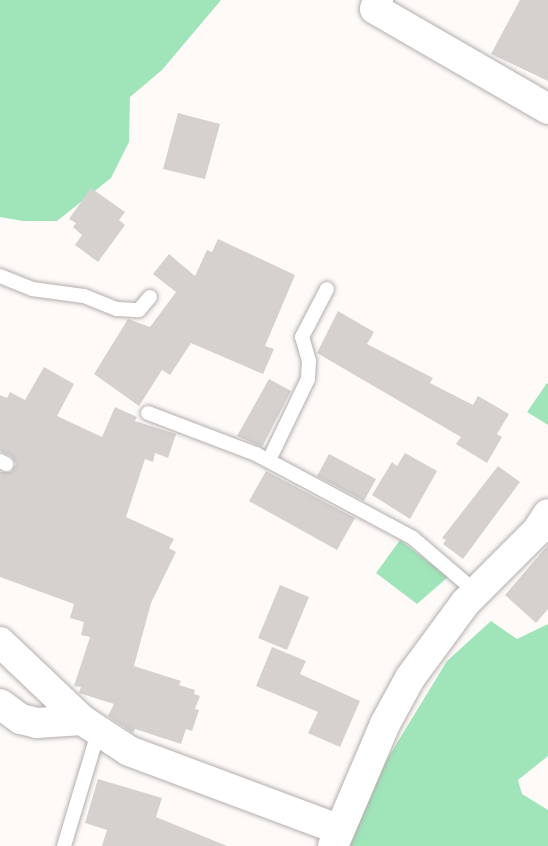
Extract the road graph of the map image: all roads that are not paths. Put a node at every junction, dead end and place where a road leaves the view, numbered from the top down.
1 (378, 0) edge
2 (548, 109) edge
3 (0, 276) edge
4 (327, 289) dead end
5 (150, 297) dead end
6 (148, 413) dead end
7 (269, 460) junction
8 (545, 524) edge
9 (476, 593) junction
10 (0, 642) edge
11 (2, 709) edge
12 (90, 726) junction
13 (336, 838) edge
14 (64, 846) edge

1 - 2 street
3 - 5 lane
4 - 7 lane
6 - 7 lane
7 - 9 lane
8 - 9 street
9 - 13 street
10 - 12 street
11 - 12 street
12 - 13 street
12 - 14 lane

